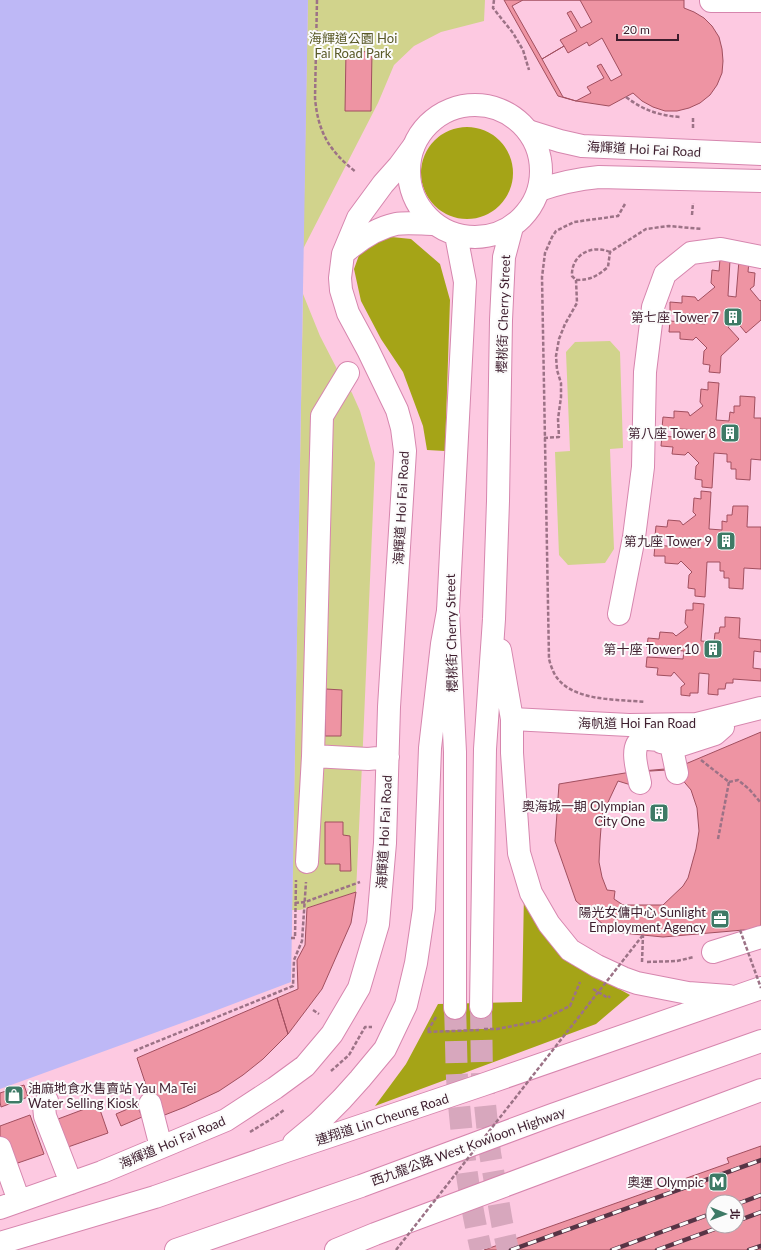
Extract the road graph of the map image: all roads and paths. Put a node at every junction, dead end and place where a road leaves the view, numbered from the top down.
1 (317, 0) edge
2 (494, 0) edge
3 (711, 1) edge
4 (761, 1) edge
5 (529, 70) dead end
6 (626, 97) dead end
7 (681, 117) dead end
8 (693, 117) dead end
9 (693, 128) dead end
10 (528, 131) junction
11 (413, 147) junction
12 (761, 154) edge
13 (356, 172) dead end
14 (761, 181) edge
15 (539, 190) junction
16 (693, 203) dead end
17 (625, 204) dead end
18 (692, 215) dead end
19 (434, 224) junction
20 (512, 227) junction
21 (456, 235) junction
22 (343, 254) junction
23 (761, 257) edge
24 (576, 280) junction
25 (348, 373) dead end
26 (544, 438) junction
27 (448, 612) junction
28 (619, 614) dead end
29 (494, 619) junction
30 (648, 702) dead end
31 (761, 708) edge
32 (738, 714) junction
33 (512, 719) junction
34 (660, 736) junction
35 (313, 756) junction
36 (388, 757) junction
37 (699, 759) dead end
38 (677, 773) dead end
39 (729, 782) junction
40 (640, 783) dead end
41 (761, 803) edge
42 (718, 839) dead end
43 (307, 862) dead end
44 (361, 882) dead end
45 (296, 896) dead end
46 (304, 902) junction
47 (295, 903) junction
48 (740, 930) dead end
49 (291, 938) dead end
50 (761, 938) edge
51 (713, 952) joint
52 (642, 962) junction
53 (623, 978) junction
54 (585, 985) dead end
55 (591, 988) dead end
56 (761, 988) edge
57 (734, 997) junction
58 (481, 1007) tunnel mouth
59 (455, 1008) tunnel mouth
60 (497, 1029) dead end
61 (761, 1042) edge
62 (134, 1051) dead end
63 (761, 1090) edge
64 (47, 1101) dead end
65 (150, 1104) dead end
66 (161, 1147) junction
67 (0, 1148) edge
68 (286, 1151) junction
69 (70, 1183) junction
70 (10, 1205) edge
71 (0, 1243) edge
72 (176, 1250) edge
73 (336, 1250) edge
74 (396, 1250) edge

1 - 13 path
2 - 5 path
3 - 4 main road
6 - 7 path
8 - 9 path
10 - 11 main road
10 - 12 main road, 海輝道 Hoi Fai Road
10 - 15 main road
11 - 19 main road
11 - 22 main road, 海輝道 Hoi Fai Road
14 - 15 main road, 海輝道 Hoi Fai Road
15 - 20 main road
16 - 18 path
17 - 26 path
19 - 21 main road
19 - 22 main road
20 - 21 main road
20 - 29 main road, 櫻桃街 Cherry Street
21 - 27 main road, 櫻桃街 Cherry Street
22 - 36 main road, 海輝道 Hoi Fai Road
23 - 28 main road
24 - 24 path
24 - 26 path
25 - 35 main road
26 - 30 path, 海帆道 Hoi Fan Road
27 - 59 main road, 櫻桃街 Cherry Street
27 - 68 main road
29 - 33 main road, 櫻桃街 Cherry Street
29 - 58 main road, 櫻桃街 Cherry Street
31 - 32 main road, 海帆道 Hoi Fan Road
32 - 34 main road, 海帆道 Hoi Fan Road
32 - 34 main road
33 - 34 main road, 海帆道 Hoi Fan Road
33 - 53 main road, 櫻桃街 Cherry Street
34 - 38 main road
34 - 40 main road
35 - 36 main road
35 - 43 main road
36 - 66 main road, 海輝道 Hoi Fai Road
37 - 39 path
39 - 41 path
39 - 42 path
44 - 46 path
45 - 47 path
46 - 47 path
46 - 62 path
47 - 49 path
48 - 56 path, bridge
50 - 51 main road
51 - 52 path
52 - 53 path
52 - 74 path, bridge
53 - 55 path
53 - 57 main road, 櫻桃街 Cherry Street
54 - 60 path
56 - 57 main road, 連翔道 Lin Cheung Road
57 - 68 main road, 連翔道 Lin Cheung Road
61 - 72 main road, 西九龍公路 West Kowloon Highway
63 - 73 main road
64 - 69 main road
65 - 66 main road
66 - 69 main road, 海輝道 Hoi Fai Road
67 - 70 main road
68 - 71 main road, 連翔道 Lin Cheung Road
69 - 70 main road, 海輝道 Hoi Fai Road

